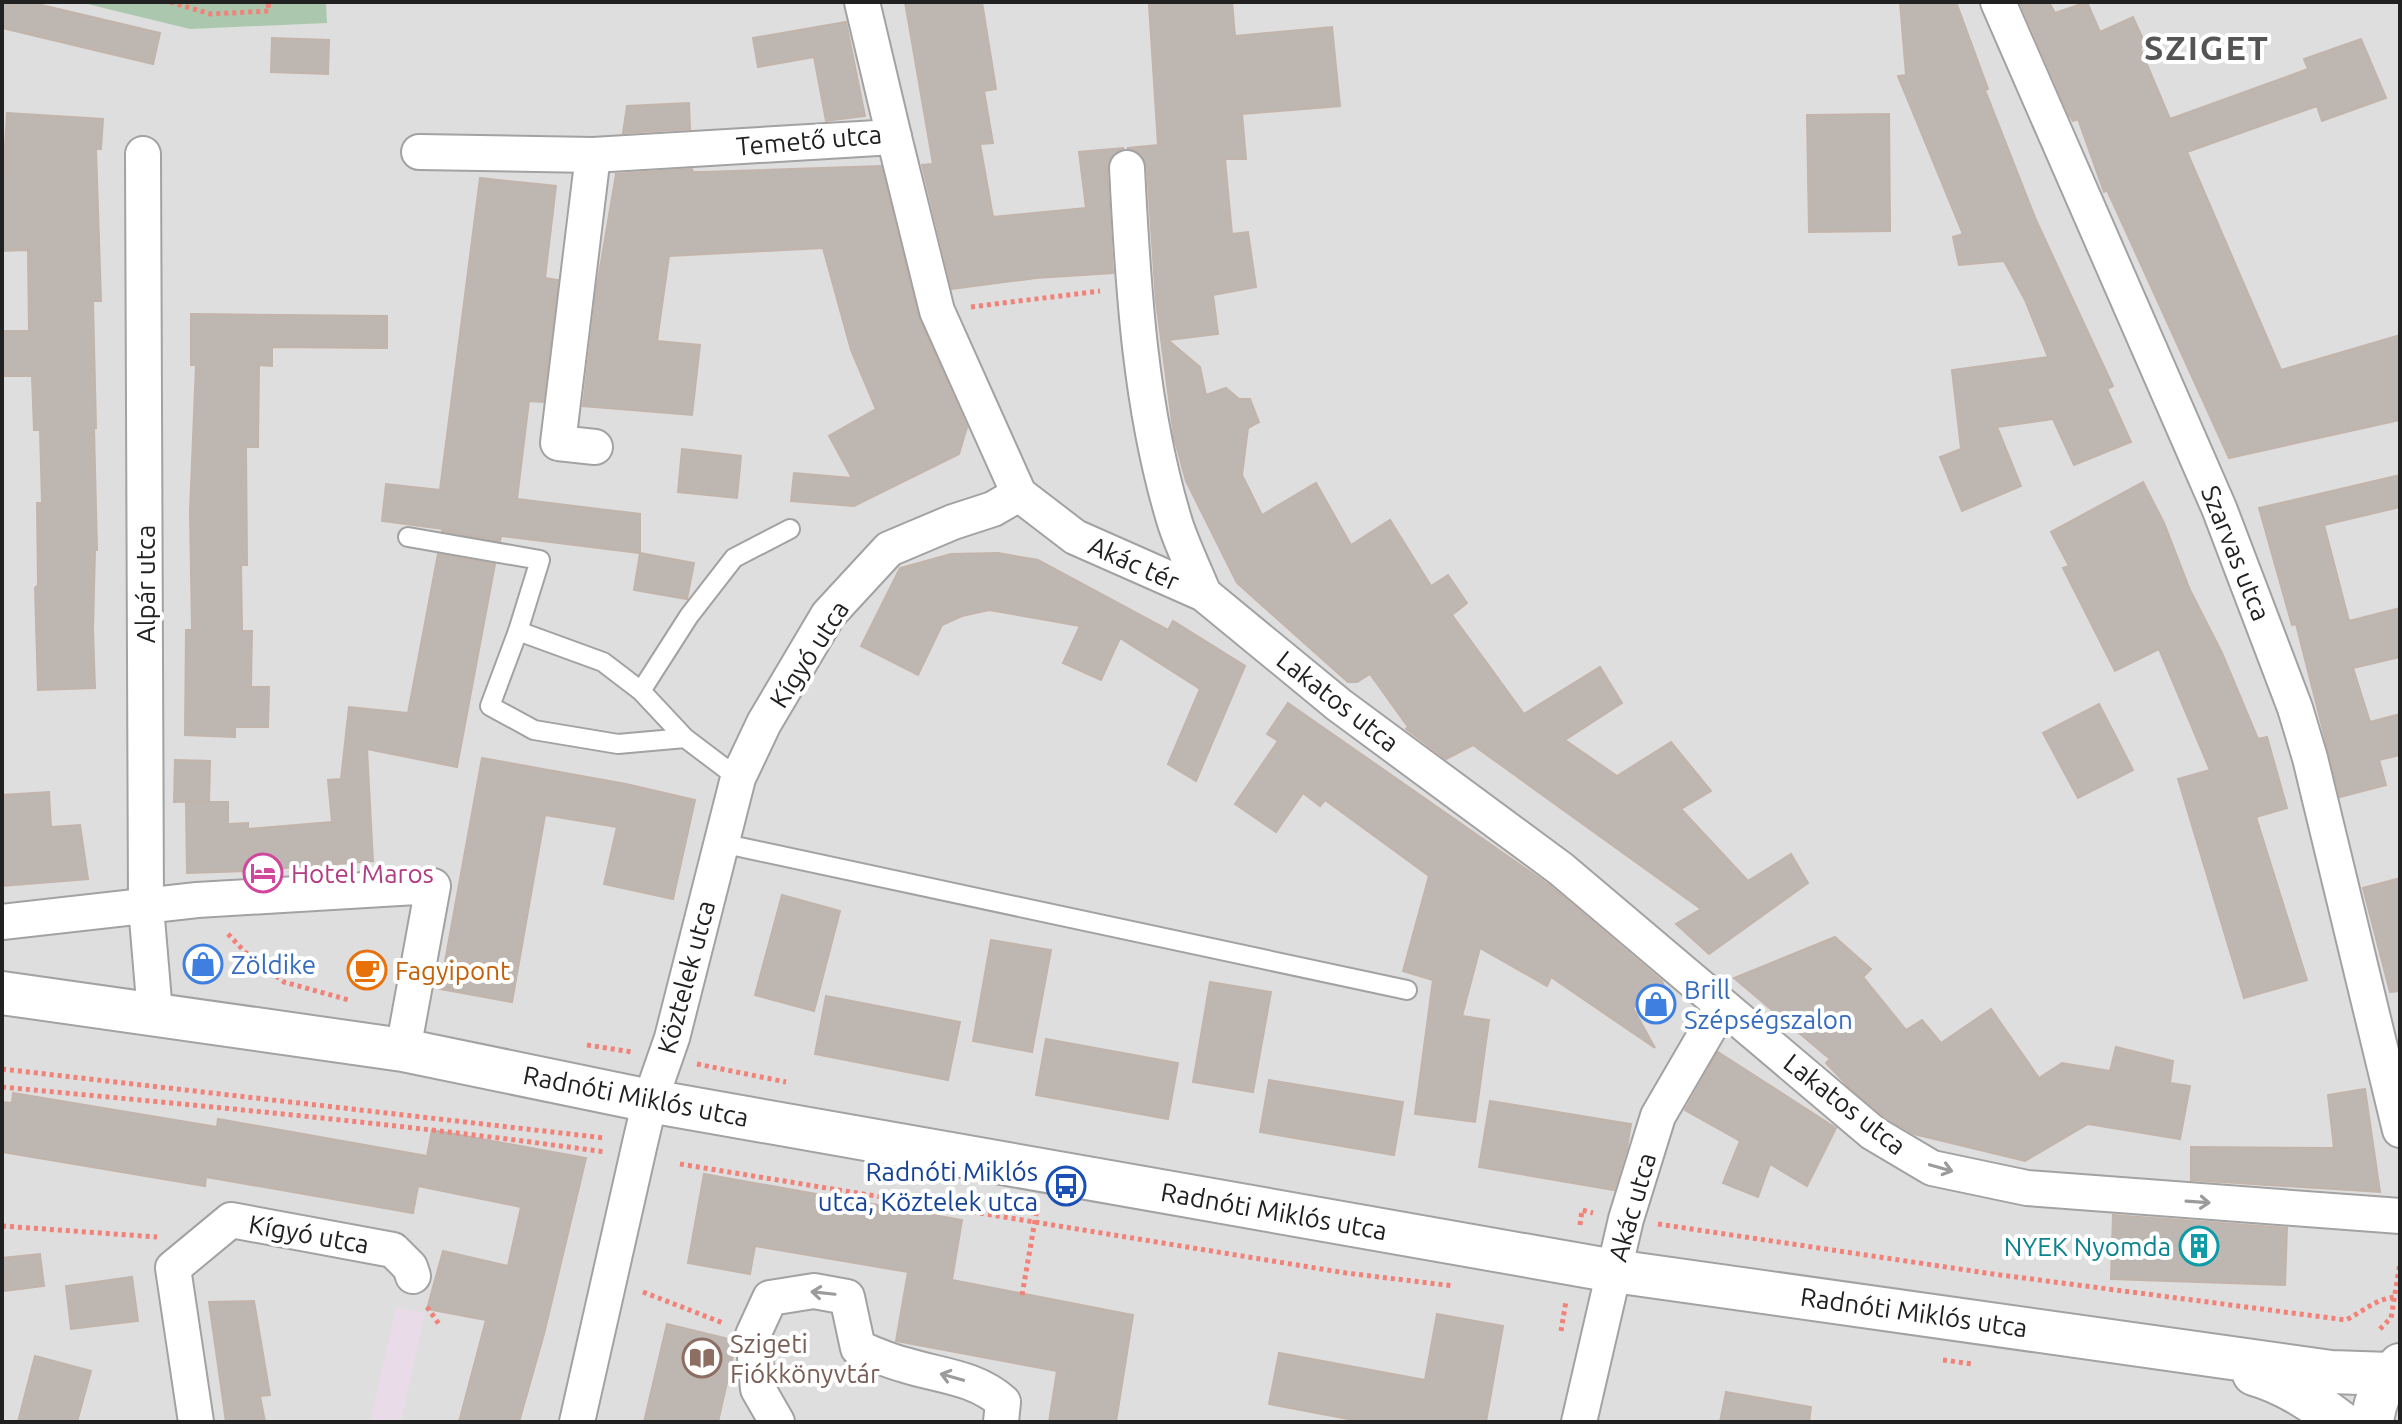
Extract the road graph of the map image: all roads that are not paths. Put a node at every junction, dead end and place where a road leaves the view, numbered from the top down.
1 (862, 2) edge
2 (1998, 2) edge
3 (894, 137) junction
4 (419, 152) dead end
5 (143, 154) dead end
6 (593, 155) junction
7 (1127, 168) dead end
8 (595, 447) dead end
9 (1019, 494) junction
10 (790, 529) dead end
11 (408, 537) dead end
12 (1204, 594) junction
13 (518, 631) junction
14 (641, 691) junction
15 (764, 723) joint
16 (685, 738) junction
17 (738, 778) junction
18 (721, 843) junction
19 (146, 907) junction
20 (2, 922) edge
21 (1407, 990) dead end
22 (2, 993) edge
23 (1722, 1006) junction
24 (155, 1013) junction
25 (403, 1050) junction
26 (650, 1101) junction
27 (2400, 1130) edge
28 (2400, 1216) edge
29 (413, 1276) dead end
30 (1610, 1288) junction
31 (2149, 1345) junction
32 (2397, 1366) edge
33 (196, 1422) edge
34 (577, 1422) edge
35 (777, 1422) edge
36 (1001, 1422) edge
37 (1579, 1422) edge
38 (2340, 1422) edge
39 (2372, 1422) edge

1 - 3 street, Temető utca
2 - 27 street, Szarvas utca
3 - 6 street, Temető utca
3 - 9 street, Akác tér
4 - 6 street, Temető utca
5 - 19 street, Alpár utca
6 - 8 street
7 - 12 street, Akác tér
9 - 12 street, Akác tér
9 - 15 street, Kígyó utca
10 - 14 lane
11 - 13 lane
12 - 23 street, Lakatos utca
13 - 14 lane
13 - 16 lane
14 - 16 lane
15 - 17 street, Köztelek utca
16 - 17 lane
17 - 18 street, Köztelek utca
18 - 21 lane
18 - 26 street, Köztelek utca
19 - 20 street
19 - 24 street, Alpár utca
19 - 25 street
22 - 24 street, Radnóti Miklós utca
23 -> 28 street, Lakatos utca
23 - 30 street, Akác utca
24 - 25 street, Radnóti Miklós utca
25 - 26 street, Radnóti Miklós utca
26 - 30 street, Radnóti Miklós utca
26 - 34 street, Köztelek utca
29 - 33 street, Kígyó utca
30 - 31 street, Radnóti Miklós utca
30 - 37 street, Akác utca
31 - 32 street, Radnóti Miklós utca
31 - 38 street, Radnóti Miklós utca
32 - 39 street
36 -> 35 street

